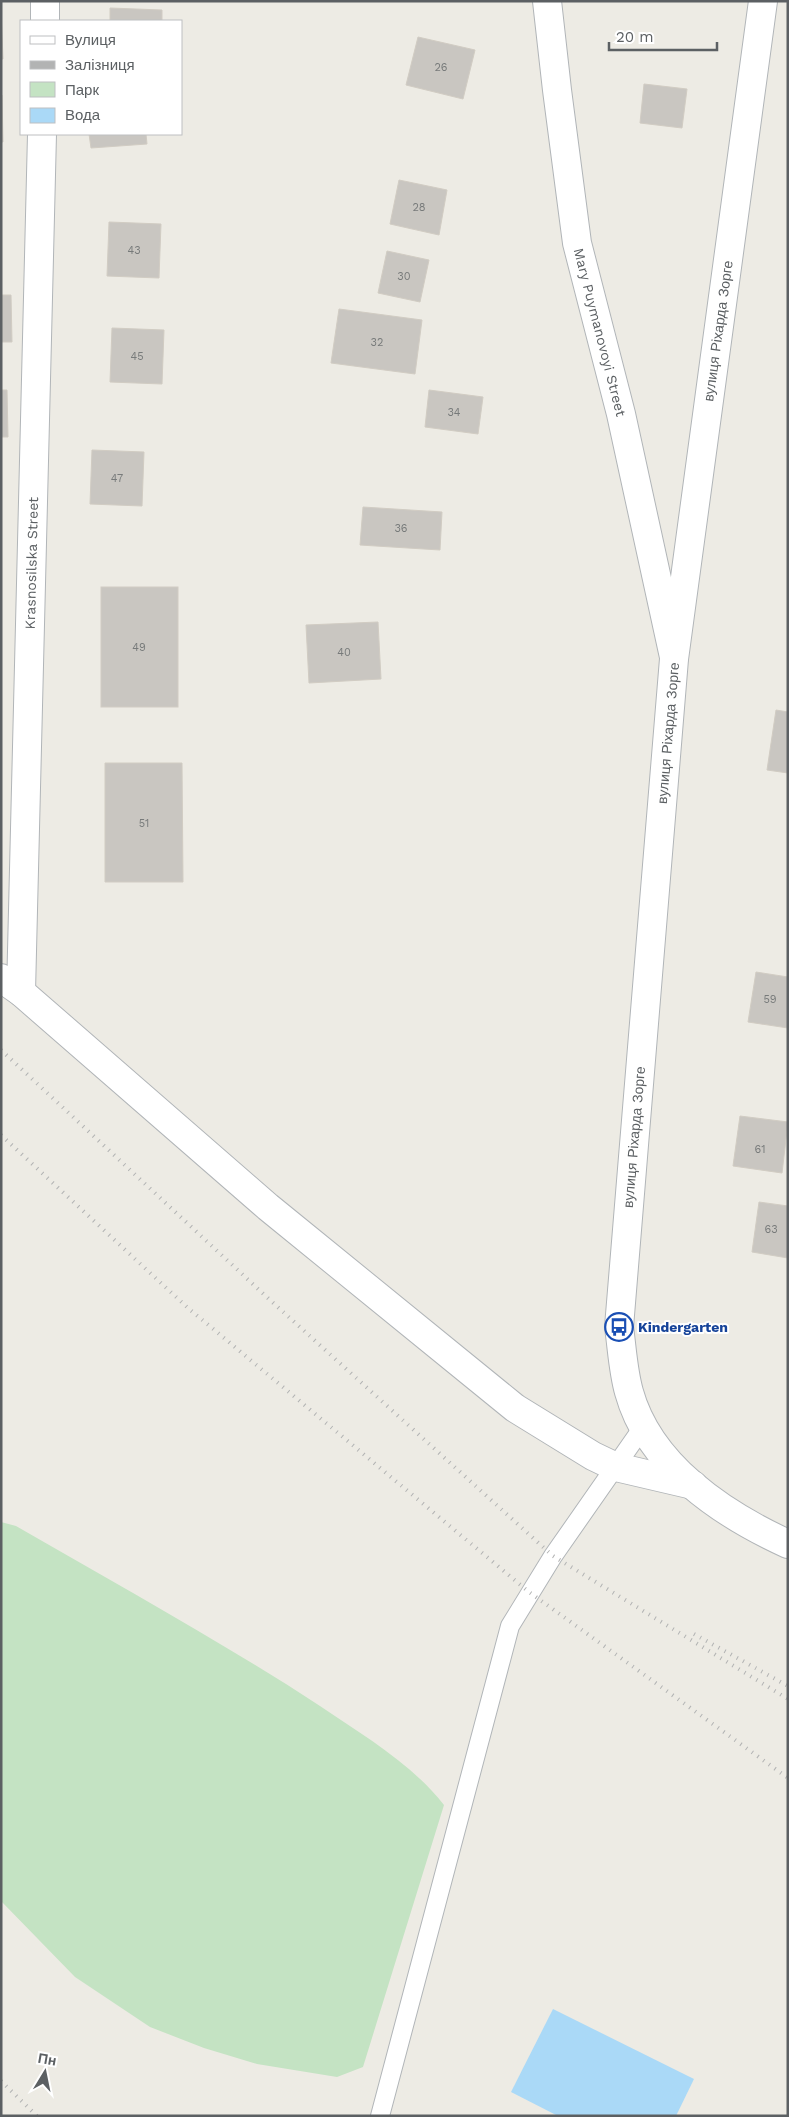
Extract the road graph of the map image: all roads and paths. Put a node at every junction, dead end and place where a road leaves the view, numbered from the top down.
1 (46, 1) edge
2 (547, 1) edge
3 (763, 1) edge
4 (45, 20) edge
5 (42, 135) edge
6 (674, 659) junction
7 (11, 985) edge
8 (643, 1427) junction
9 (616, 1467) junction
10 (693, 1485) junction
11 (788, 1544) edge
12 (380, 2116) edge

1 - 4 street
2 - 6 street, Mary Puymanovoyi Street
3 - 6 street, вулиця Ріхарда Зорге
5 - 7 street, Krasnosilska Street
6 - 8 street, вулиця Ріхарда Зорге
7 - 9 street
8 - 9 lane
8 - 10 street, вулиця Ріхарда Зорге
9 - 10 street
9 - 12 lane
10 - 11 street, вулиця Ріхарда Зорге

